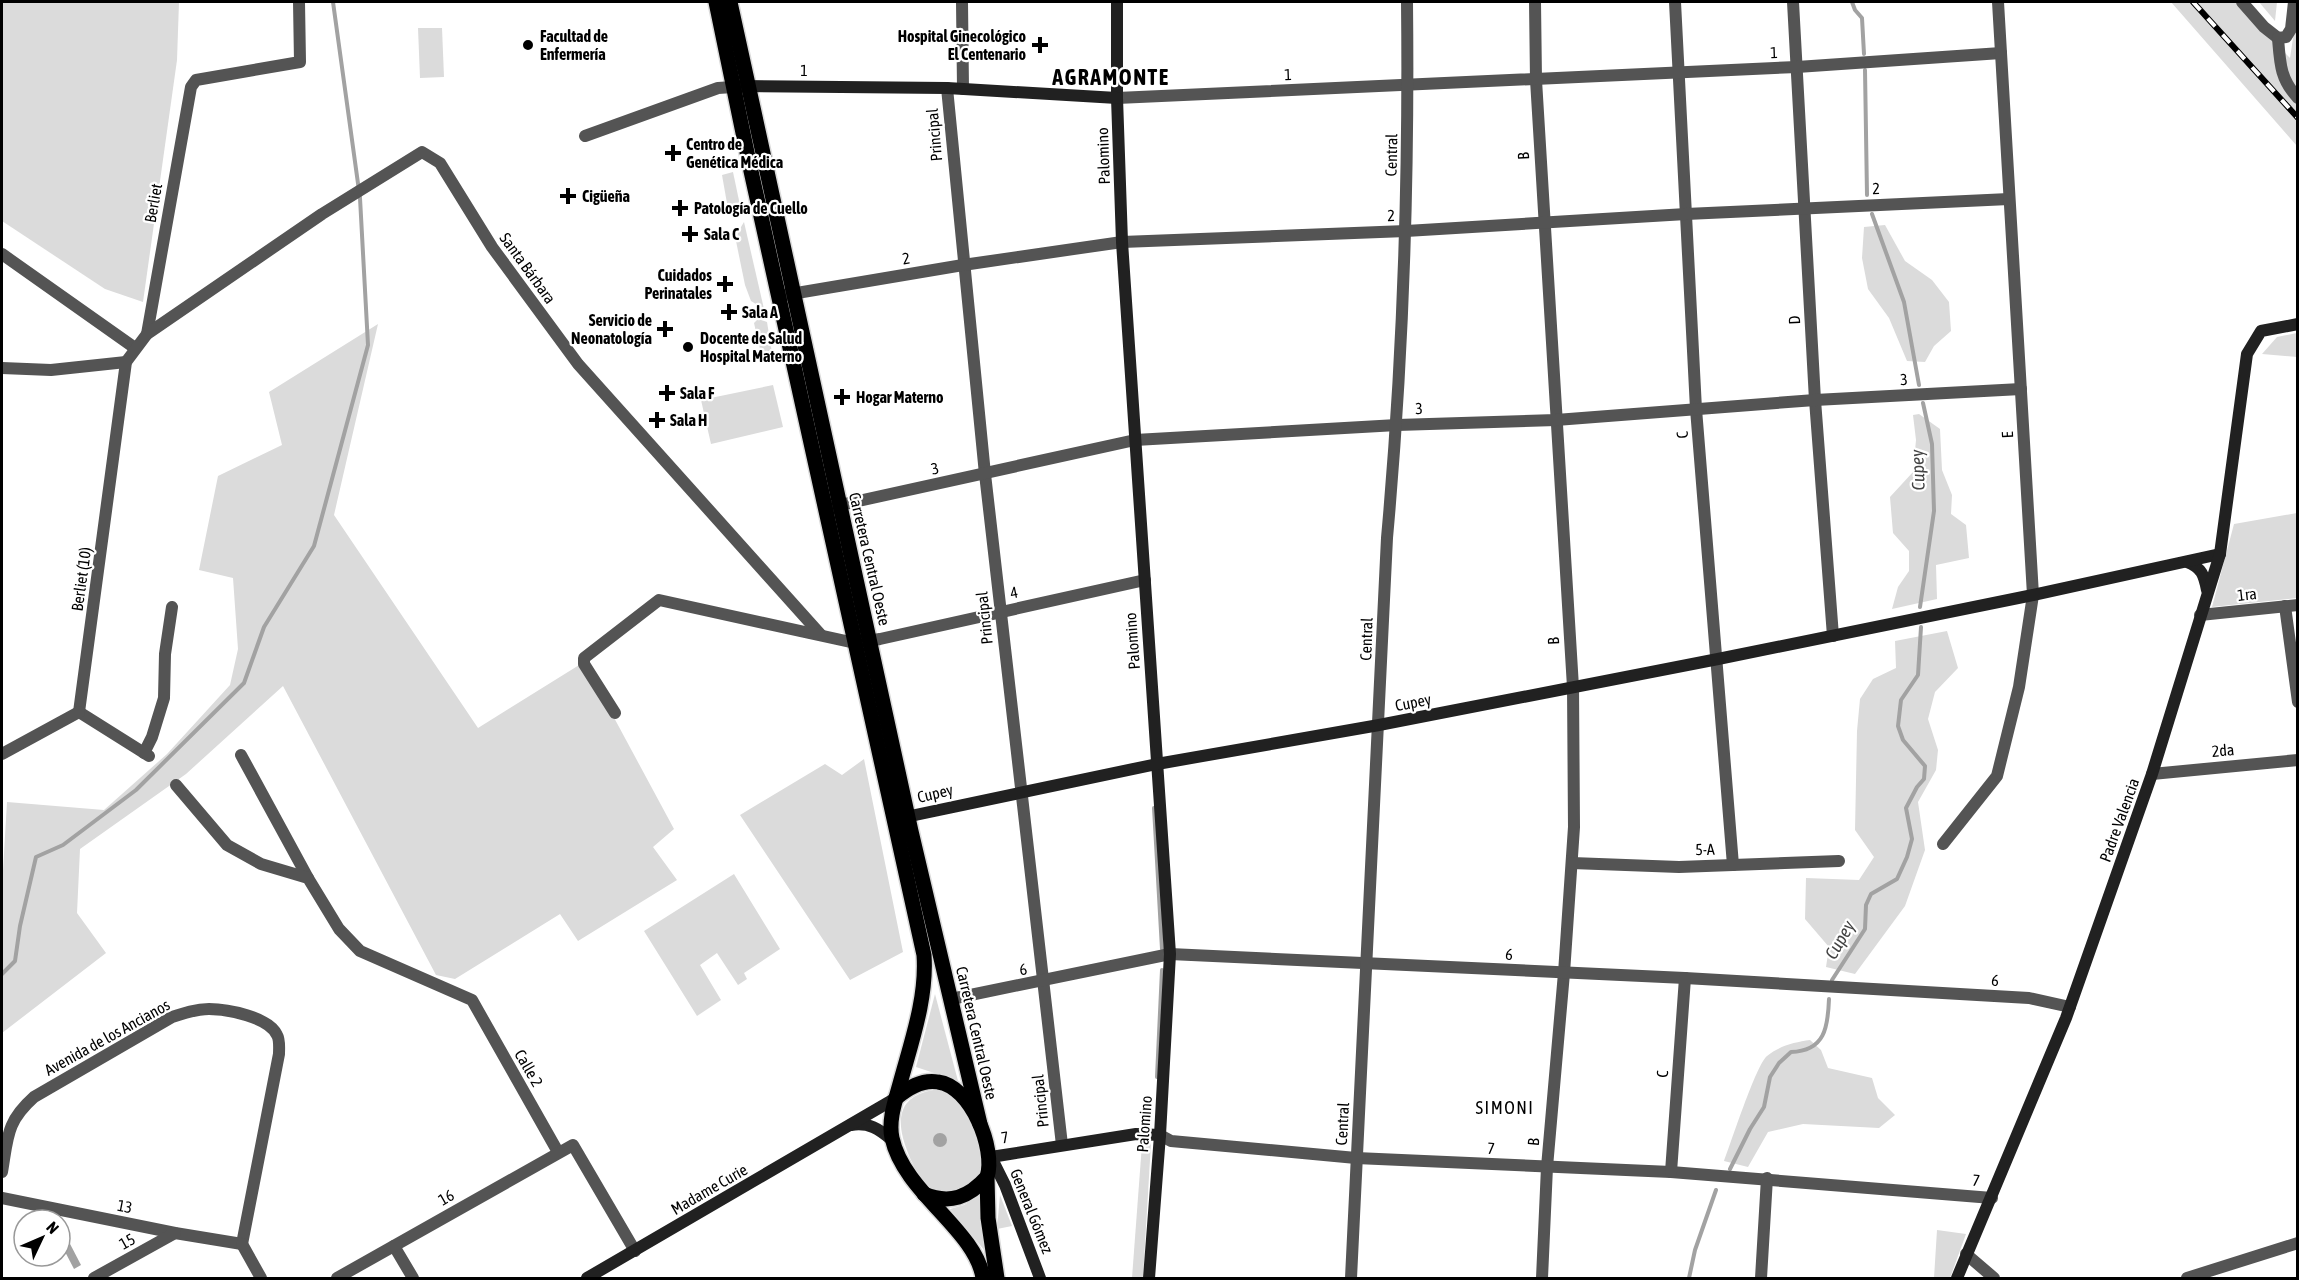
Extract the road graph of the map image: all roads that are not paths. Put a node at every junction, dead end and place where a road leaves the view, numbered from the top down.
1 (298, 2) edge
2 (716, 2) edge
3 (729, 2) edge
4 (962, 2) edge
5 (1117, 2) edge
6 (1407, 2) edge
7 (1535, 2) edge
8 (1675, 2) edge
9 (1793, 2) edge
10 (1998, 2) edge
11 (2242, 2) edge
12 (2294, 2) edge
13 (2278, 38) junction
14 (2001, 53) junction
15 (1797, 67) junction
16 (1679, 72) junction
17 (1536, 80) junction
18 (740, 86) junction
19 (1408, 86) junction
20 (946, 88) junction
21 (963, 89) junction
22 (1117, 98) junction
23 (2298, 98) edge
24 (585, 136) dead end
25 (2009, 199) junction
26 (1805, 208) junction
27 (1686, 214) junction
28 (1544, 223) junction
29 (1406, 231) junction
30 (1122, 242) junction
31 (2, 254) edge
32 (963, 265) junction
33 (786, 295) junction
34 (2298, 324) edge
35 (147, 334) junction
36 (135, 348) junction
37 (126, 362) junction
38 (2, 368) edge
39 (2021, 389) junction
40 (1815, 400) junction
41 (1696, 409) junction
42 (1556, 420) junction
43 (1397, 425) junction
44 (1135, 440) junction
45 (985, 474) junction
46 (832, 507) junction
47 (2220, 554) junction
48 (2187, 562) junction
49 (1145, 580) junction
50 (2208, 592) junction
51 (2033, 596) junction
52 (2291, 606) edge
53 (172, 607) dead end
54 (1000, 612) junction
55 (2200, 615) junction
56 (821, 635) junction
57 (1833, 636) junction
58 (862, 642) junction
59 (1718, 659) junction
60 (1573, 687) junction
61 (2298, 702) edge
62 (79, 712) junction
63 (615, 713) dead end
64 (1379, 725) junction
65 (2, 754) edge
66 (241, 756) dead end
67 (2298, 760) edge
68 (1157, 764) junction
69 (2152, 774) junction
70 (176, 785) dead end
71 (1020, 792) junction
72 (901, 818) junction
73 (1944, 844) dead end
74 (1839, 861) dead end
75 (1572, 863) junction
76 (1733, 865) junction
77 (308, 879) junction
78 (1170, 954) junction
79 (1367, 964) junction
80 (1564, 973) junction
81 (1686, 978) junction
82 (1044, 981) junction
83 (951, 999) junction
84 (2070, 1007) junction
85 (904, 1069) junction
86 (936, 1081) junction
87 (896, 1098) junction
88 (980, 1124) junction
89 (847, 1126) junction
90 (1160, 1135) junction
91 (892, 1140) junction
92 (1062, 1144) junction
93 (558, 1152) junction
94 (991, 1157) junction
95 (1356, 1158) junction
96 (1547, 1167) junction
97 (2, 1172) edge
98 (1671, 1172) junction
99 (987, 1178) junction
100 (1767, 1178) junction
101 (924, 1194) junction
102 (2, 1198) edge
103 (1992, 1198) junction
104 (176, 1233) junction
105 (2298, 1243) edge
106 (242, 1244) junction
107 (394, 1246) junction
108 (635, 1251) junction
109 (1966, 1254) junction
110 (94, 1278) edge
111 (261, 1278) edge
112 (337, 1278) edge
113 (413, 1278) edge
114 (587, 1278) edge
115 (983, 1278) edge
116 (997, 1278) edge
117 (1040, 1278) edge
118 (1149, 1278) edge
119 (1351, 1278) edge
120 (1542, 1278) edge
121 (1761, 1278) edge
122 (1957, 1278) edge
123 (1994, 1278) edge
124 (2187, 1278) edge

1 - 35 street, Berliet
2 - 18 main road, Carretera Central Oeste
3 - 18 main road, Carretera Central Oeste
4 - 21 street
5 - 22 street, Palomino
6 - 19 street, Central
7 - 17 street, B
8 - 16 street, C
9 - 15 street, D
10 - 14 street, E
11 - 13 street
12 - 13 street
13 - 23 street
14 - 15 street, 1
14 - 25 street, E
15 - 16 street, 1
15 - 26 street, D
16 - 17 street, 1
16 - 27 street, C
17 - 19 street, 1
17 - 28 street, B
18 - 20 street, 1
18 - 24 street, 1
18 - 33 main road, Carretera Central Oeste
19 - 22 street, 1
19 - 29 street, Central
20 - 21 street, 1
20 - 32 street, Principal
21 - 22 street, 1
22 - 30 street, Palomino
25 - 26 street, 2
25 - 39 street, E
26 - 27 street, 2
26 - 40 street, D
27 - 28 street, 2
27 - 41 street, C
28 - 29 street, 2
28 - 42 street, B
29 - 30 street, 2
29 - 43 street, Central
30 - 32 street, 2
30 - 44 street, Palomino
31 - 36 street
32 - 33 street, 2
32 - 45 street, Principal
33 - 46 main road, Carretera Central Oeste
34 - 47 street, Padre Valencia
35 - 36 street, Santa Bárbara
35 - 56 street, Santa Bárbara
36 - 37 street, Santa Bárbara
37 - 38 street
37 - 62 street, Berliet (10)
39 - 40 street, 3
39 - 51 street, E
40 - 41 street, 3
40 - 57 street, D
41 - 42 street, 3
41 - 59 street, C
42 - 43 street, 3
42 - 60 street, B
43 - 44 street, 3
43 - 64 street, Central
44 - 45 street, 3
44 - 49 street, Palomino
45 - 46 street, 3
45 - 54 street, Principal
46 - 58 main road, Carretera Central Oeste
47 - 48 street, Cupey
47 - 50 street, Padre Valencia
48 - 50 street
48 - 51 street, Cupey
49 - 54 street, 4
49 - 68 street, Palomino
50 - 55 street, Padre Valencia
51 - 57 street, Cupey
51 - 73 street, E
52 - 55 street, 1ra
52 - 61 street
53 - 62 street
54 - 58 street, 4
54 - 71 street, Principal
55 - 69 street, Padre Valencia
56 - 58 street
56 - 63 street
57 - 59 street, Cupey
58 - 72 main road, Carretera Central Oeste
59 - 60 street, Cupey
59 - 76 street, C
60 - 64 street, Cupey
60 - 75 street, B
62 - 65 street
64 - 68 street, Cupey
64 - 79 street, Central
66 - 77 street
67 - 69 street, 2da
68 - 71 street, Cupey
68 - 78 street, Palomino
69 - 84 street, Padre Valencia
70 - 77 street
71 - 72 street, Cupey
71 - 82 street, Principal
72 - 83 main road, Carretera Central Oeste
72 - 85 main road, Carretera Central Oeste
74 - 76 street, 5-A
75 - 76 street, 5-A
75 - 80 street, B
77 - 93 street, Calle 2
78 - 79 street, 6
78 - 82 street, 6
78 - 90 street, Palomino
79 - 80 street, 6
79 - 95 street, Central
80 - 81 street, 6
80 - 96 street, B
81 - 84 street, 6
81 - 98 street, C
82 - 83 street, 6
82 - 92 street, Principal
83 - 88 main road, Carretera Central Oeste
84 - 103 street, Padre Valencia
85 - 86 main road
85 - 87 main road, Carretera Central Oeste
86 - 87 main road
86 - 88 main road
87 - 89 street, Madame Curie
87 - 91 main road
88 - 94 main road
89 - 91 street
89 - 108 street, Madame Curie
90 - 92 street, 7
90 - 95 street, 7
90 - 118 street, Palomino
91 - 101 main road
92 - 94 street, 7
93 - 107 street, 16
93 - 108 street, 16
94 - 99 main road
94 - 117 street, General Gómez
95 - 96 street, 7
95 - 119 street, Central
96 - 98 street, 7
96 - 120 street, B
97 - 106 street, Avenida de los Ancianos
98 - 100 street, 7
99 - 101 main road
99 - 116 main road
100 - 103 street, 7
100 - 121 street
101 - 115 main road
102 - 104 street, 13
103 - 109 street, Padre Valencia
104 - 106 street, 13
104 - 110 street, 15
105 - 124 street
106 - 111 street
107 - 112 street, 16
107 - 113 street
108 - 114 street, Madame Curie
109 - 122 street, Padre Valencia
109 - 123 street

